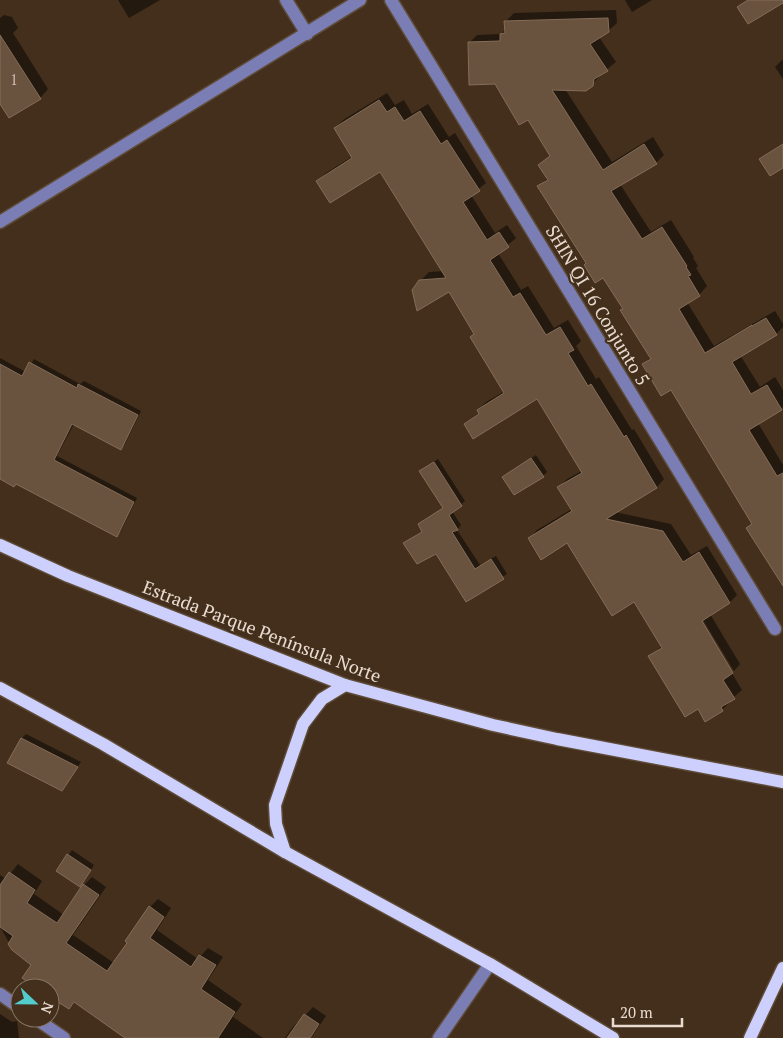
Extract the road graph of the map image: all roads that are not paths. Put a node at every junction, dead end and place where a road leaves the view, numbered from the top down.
1 (286, 0) edge
2 (360, 0) edge
3 (391, 0) edge
4 (307, 34) junction
5 (0, 222) edge
6 (0, 545) edge
7 (775, 629) dead end
8 (345, 684) junction
9 (0, 688) edge
10 (783, 782) edge
11 (286, 852) junction
12 (490, 964) junction
13 (783, 968) edge
14 (50, 1028) edge
15 (64, 1038) edge
16 (439, 1038) edge
17 (612, 1038) edge
18 (750, 1038) edge

1 - 4 street
2 - 4 street
3 - 7 street, SHIN QI 16 Conjunto 5
4 - 5 street
6 - 8 main road, Estrada Parque Península Norte
8 - 10 main road, Estrada Parque Península Norte
8 - 11 main road
9 - 11 main road
11 - 12 main road
12 - 16 street
12 - 17 main road
13 - 18 main road
14 - 15 street

